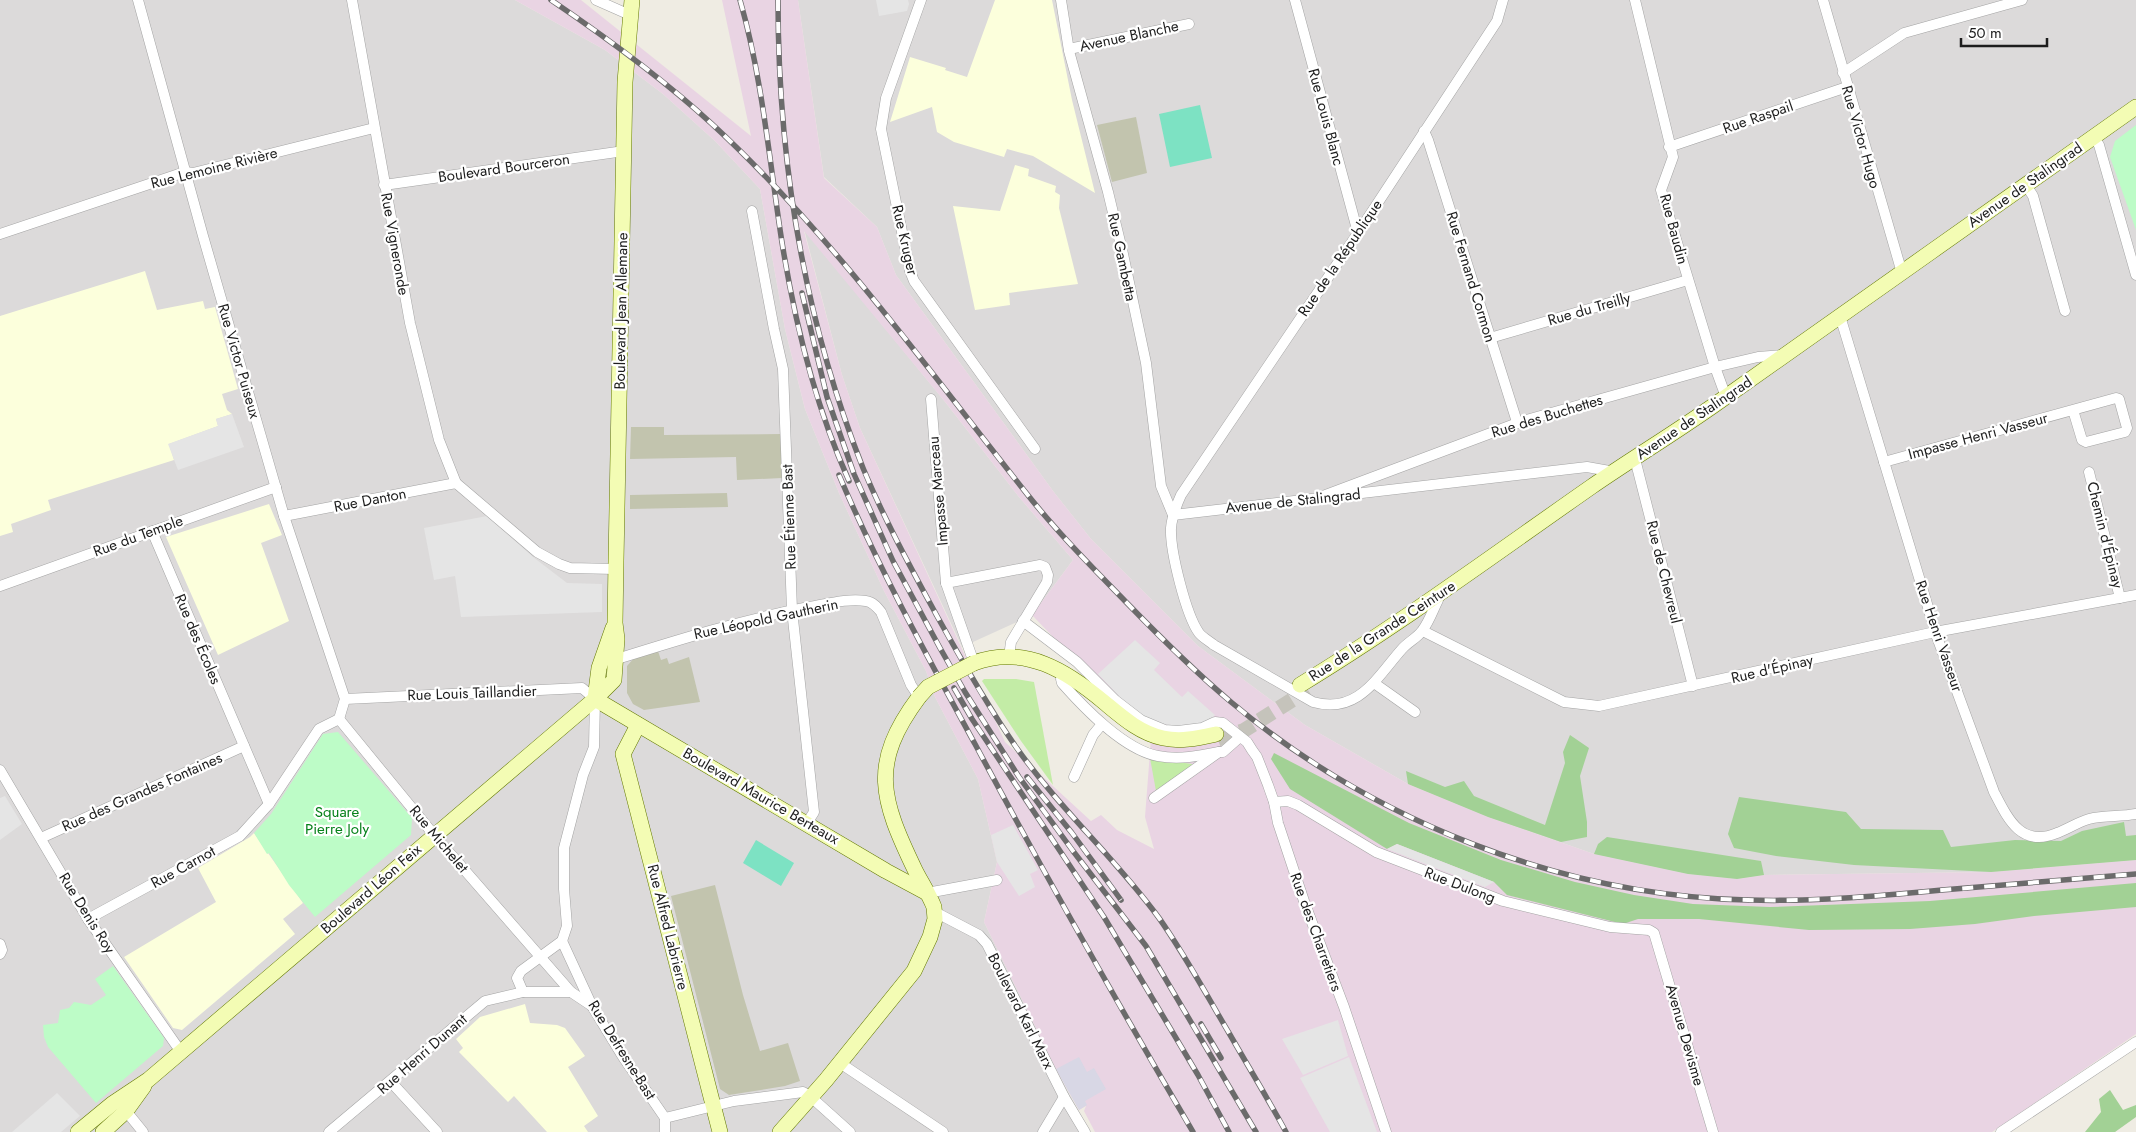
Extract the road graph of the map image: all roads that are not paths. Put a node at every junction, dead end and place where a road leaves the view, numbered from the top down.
1 (138, 0) edge
2 (352, 0) edge
3 (596, 0) edge
4 (921, 0) edge
5 (1061, 0) edge
6 (1294, 0) edge
7 (1503, 0) edge
8 (1635, 0) edge
9 (1823, 0) edge
10 (2022, 0) edge
11 (631, 8) edge
12 (1189, 24) dead end
13 (1069, 49) junction
14 (1843, 73) junction
15 (1847, 88) junction
16 (2136, 107) edge
17 (374, 128) junction
18 (1424, 131) junction
19 (2093, 137) junction
20 (1669, 147) junction
21 (624, 151) junction
22 (185, 172) junction
23 (384, 184) junction
24 (2026, 185) junction
25 (752, 210) dead end
26 (1358, 233) junction
27 (0, 234) edge
28 (1902, 273) junction
29 (2136, 275) edge
30 (1688, 280) junction
31 (2065, 311) dead end
32 (1840, 316) junction
33 (1490, 338) junction
34 (1785, 355) junction
35 (1715, 367) junction
36 (1726, 397) junction
37 (931, 399) dead end
38 (2073, 410) junction
39 (1517, 422) junction
40 (1035, 449) dead end
41 (1635, 459) junction
42 (1884, 462) junction
43 (1615, 472) junction
44 (2089, 472) dead end
45 (456, 483) junction
46 (276, 487) junction
47 (1315, 498) junction
48 (1173, 515) junction
49 (284, 516) junction
50 (152, 531) junction
51 (616, 569) junction
52 (1464, 578) junction
53 (946, 583) junction
54 (0, 586) edge
55 (2136, 595) edge
56 (2120, 598) junction
57 (1438, 600) junction
58 (792, 610) junction
59 (1023, 621) junction
60 (615, 623) junction
61 (1423, 631) junction
62 (1935, 632) junction
63 (1009, 657) junction
64 (617, 659) junction
65 (974, 663) junction
66 (1042, 663) junction
67 (1063, 676) junction
68 (1374, 683) junction
69 (1693, 686) junction
70 (919, 697) junction
71 (345, 698) junction
72 (595, 699) junction
73 (1415, 712) dead end
74 (339, 719) junction
75 (1102, 724) junction
76 (638, 725) junction
77 (1240, 737) junction
78 (1218, 742) junction
79 (244, 746) junction
80 (1, 774) edge
81 (1074, 778) dead end
82 (1154, 798) dead end
83 (1274, 802) junction
84 (269, 804) junction
85 (2136, 814) edge
86 (807, 824) junction
87 (434, 835) junction
88 (41, 838) junction
89 (909, 857) junction
90 (886, 871) junction
91 (997, 880) dead end
92 (927, 893) junction
93 (935, 912) junction
94 (88, 919) junction
95 (1657, 938) joint
96 (562, 941) junction
97 (0, 944) edge
98 (0, 954) edge
99 (541, 957) junction
100 (523, 992) junction
101 (571, 992) junction
102 (592, 1006) junction
103 (2136, 1042) edge
104 (181, 1052) junction
105 (840, 1062) junction
106 (148, 1080) junction
107 (390, 1082) junction
108 (811, 1097) junction
109 (1064, 1098) junction
110 (714, 1106) junction
111 (126, 1111) junction
112 (665, 1118) junction
113 (78, 1132) edge
114 (103, 1132) edge
115 (143, 1132) edge
116 (329, 1132) edge
117 (437, 1132) edge
118 (664, 1132) edge
119 (720, 1132) edge
120 (780, 1132) edge
121 (850, 1132) edge
122 (943, 1132) edge
123 (1043, 1132) edge
124 (1085, 1132) edge
125 (1386, 1132) edge
126 (1713, 1132) edge
127 (2001, 1132) edge

1 - 22 street, Rue Victor Puiseux
2 - 17 street, Rue Vigneronde
3 - 11 street
4 - 40 street, Rue Kruger
5 - 13 street, Rue Gambetta
6 - 26 street, Rue Louis Blanc
7 - 18 street, Rue de la République
8 - 20 street, Rue Baudin
9 - 14 street, Rue Victor Hugo
10 - 14 street
11 - 21 main road, Boulevard Jean Allemane
12 - 13 street, Avenue Blanche
13 - 48 street, Rue Gambetta
14 - 15 street, Rue Victor Hugo
15 - 20 street, Rue Raspail
15 - 28 street, Rue Victor Hugo
16 - 19 main road, Avenue de Stalingrad
17 - 22 street, Rue Lemoine Rivière
17 - 23 street, Rue Vigneronde
18 - 26 street, Rue de la République
18 - 33 street, Rue Fernand Cormon
19 - 24 main road, Avenue de Stalingrad
19 - 29 street
20 - 30 street, Rue Baudin
21 - 23 street, Boulevard Bourceron
21 - 51 main road, Boulevard Jean Allemane
22 - 27 street, Rue Lemoine Rivière
22 - 46 street, Rue Victor Puiseux
23 - 45 street, Rue Vigneronde
24 - 28 main road, Avenue de Stalingrad
24 - 31 street
25 - 58 street, Rue Étienne Bast
26 - 48 street, Rue de la République
28 - 32 main road, Avenue de Stalingrad
30 - 33 street, Rue du Treilly
30 - 35 street, Rue Baudin
32 - 34 main road, Avenue de Stalingrad
32 - 42 street, Rue Henri Vasseur
33 - 39 street, Rue Fernand Cormon
34 - 35 street, Rue des Buchettes
34 - 36 main road, Avenue de Stalingrad
35 - 36 street, Rue Baudin
35 - 39 street, Rue des Buchettes
36 - 41 main road, Avenue de Stalingrad
37 - 53 street, Impasse Marceau
38 - 38 street, Impasse Henri Vasseur
38 - 42 street, Impasse Henri Vasseur
39 - 47 street, Rue des Buchettes
41 - 43 main road, Avenue de Stalingrad
41 - 69 street, Rue de Chevreul
42 - 62 street, Rue Henri Vasseur
43 - 47 street, Avenue de Stalingrad
43 - 52 main road, Rue de la Grande Ceinture
44 - 56 street, Chemin d'Épinay
45 - 49 street, Rue Danton
45 - 51 street
46 - 49 street, Rue Victor Puiseux
46 - 50 street, Rue du Temple
47 - 48 street, Avenue de Stalingrad
48 - 68 street, Rue de la Grande Ceinture
49 - 71 street, Rue Victor Puiseux
50 - 54 street, Rue du Temple
50 - 79 street, Rue des Écoles
51 - 60 main road, Boulevard Jean Allemane
52 - 57 main road, Rue de la Grande Ceinture
52 - 57 main road, Rue de la Grande Ceinture
53 - 59 street
53 - 65 street, Impasse Marceau
55 - 56 street, Rue d'Épinay
56 - 62 street, Rue d'Épinay
57 - 61 street, Rue de la Grande Ceinture
58 - 64 street, Rue Léopold Gautherin
58 - 70 street, Rue Léopold Gautherin
58 - 86 street, Rue Étienne Bast
59 - 63 street
59 - 77 street, Rue des Charretiers
60 - 64 main road, Boulevard Jean Allemane
60 - 72 main road, Boulevard Jean Allemane
61 - 68 street, Rue de la Grande Ceinture
61 - 69 street, Rue d'Épinay
62 - 69 street, Rue d'Épinay
62 - 85 street, Rue Henri Vasseur
63 - 65 main road
63 - 66 main road
64 - 72 main road, Boulevard Jean Allemane
65 - 70 main road, bridge
66 - 67 main road
66 - 78 main road
67 - 75 street
67 - 78 main road
68 - 73 street
70 - 89 main road
71 - 72 street, Rue Louis Taillandier
71 - 74 street
72 - 76 main road, Boulevard Maurice Berteaux
72 - 87 main road, Boulevard Léon Feix
72 - 96 street
74 - 84 street, Rue Carnot
74 - 87 street, Rue Michelet
75 - 78 street
75 - 81 street
76 - 86 main road, Boulevard Maurice Berteaux
76 - 110 main road, Rue Alfred Labrierre
77 - 78 street
77 - 83 street, Rue des Charretiers
78 - 82 street
79 - 84 street, Rue des Écoles
79 - 88 street, Rue des Grandes Fontaines
80 - 88 street, Rue Denis Roy
83 - 95 street, Rue Dulong
83 - 125 street, Rue des Charretiers
84 - 94 street, Rue Carnot
86 - 90 main road, Boulevard Maurice Berteaux
87 - 99 street, Rue Michelet
87 - 104 main road, Boulevard Léon Feix
88 - 94 street, Rue Denis Roy
89 - 90 main road
89 - 92 main road
90 - 92 main road, Boulevard Maurice Berteaux
91 - 92 street
92 - 93 main road
93 - 105 main road
93 - 109 street, Boulevard Karl Marx
94 - 104 street, Rue Denis Roy
95 - 126 street, Avenue Devisme
96 - 99 street
96 - 102 street, Rue Defresne-Bast
97 - 98 street
99 - 100 street
99 - 101 street, Rue Michelet
100 - 101 street, Rue Henri Dunant
100 - 107 street, Rue Henri Dunant
101 - 102 street, Rue Michelet
102 - 112 street, Rue Defresne-Bast
103 - 127 street
104 - 106 main road, Boulevard Léon Feix
105 - 108 main road
105 - 122 street
106 - 111 main road, Boulevard Léon Feix
106 - 113 main road, Boulevard Léon Feix
107 - 116 street, Rue Henri Dunant
107 - 117 street
108 - 110 street
108 - 120 main road
108 - 121 street
109 - 123 street
109 - 124 street, Boulevard Karl Marx
110 - 112 street
110 - 119 main road, Rue Alfred Labrierre
111 - 114 main road, Boulevard Léon Feix
111 - 115 street
112 - 118 street

